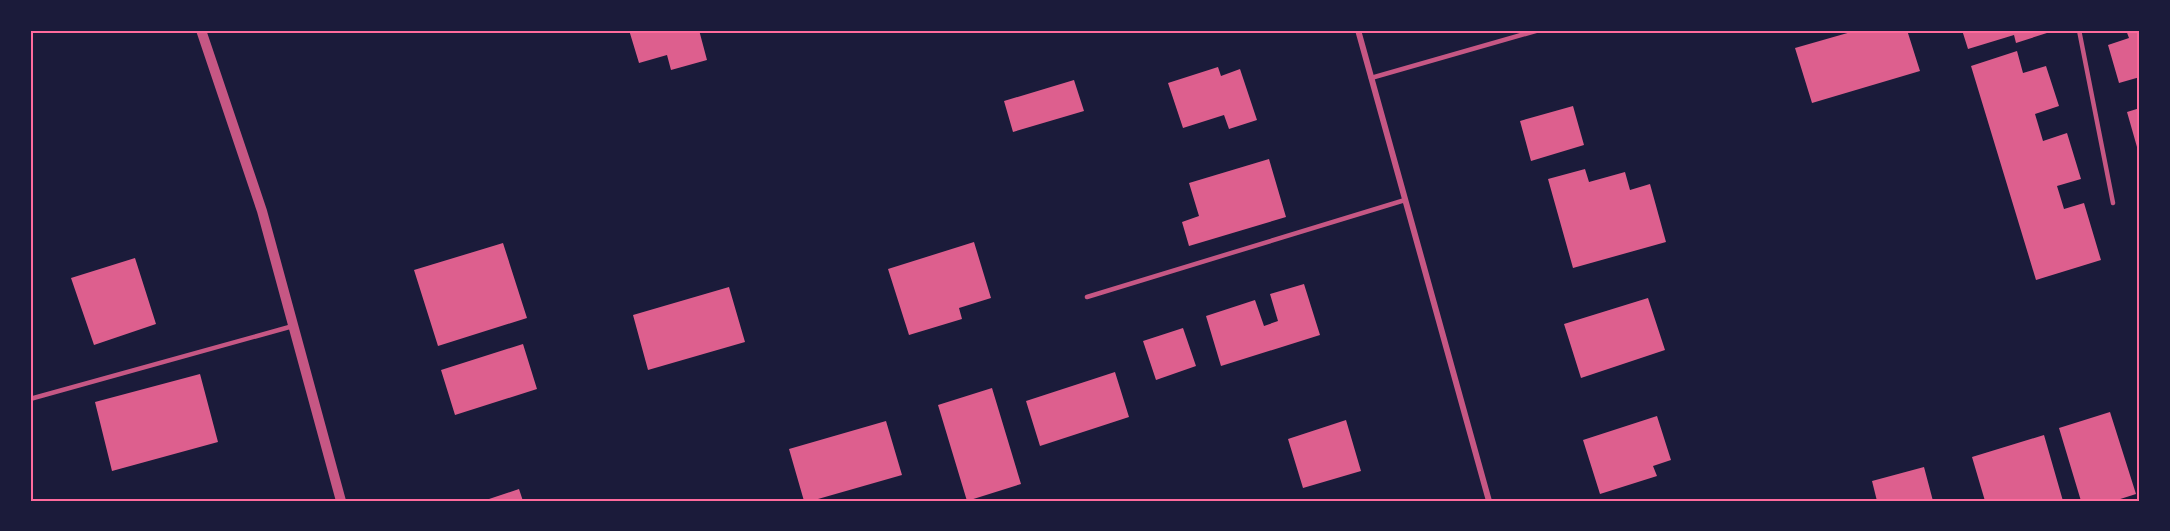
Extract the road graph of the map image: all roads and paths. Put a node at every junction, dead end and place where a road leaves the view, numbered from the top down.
1 (201, 30) edge
2 (1358, 30) edge
3 (1539, 30) edge
4 (2079, 30) edge
5 (1371, 78) junction
6 (1405, 200) junction
7 (2113, 203) dead end
8 (1087, 297) dead end
9 (293, 326) junction
10 (30, 399) edge
11 (341, 501) edge
12 (1489, 501) edge

1 - 9 street
2 - 5 street
3 - 5 lane
4 - 7 lane
5 - 6 street
6 - 8 lane
6 - 12 street
9 - 10 lane
9 - 11 street

